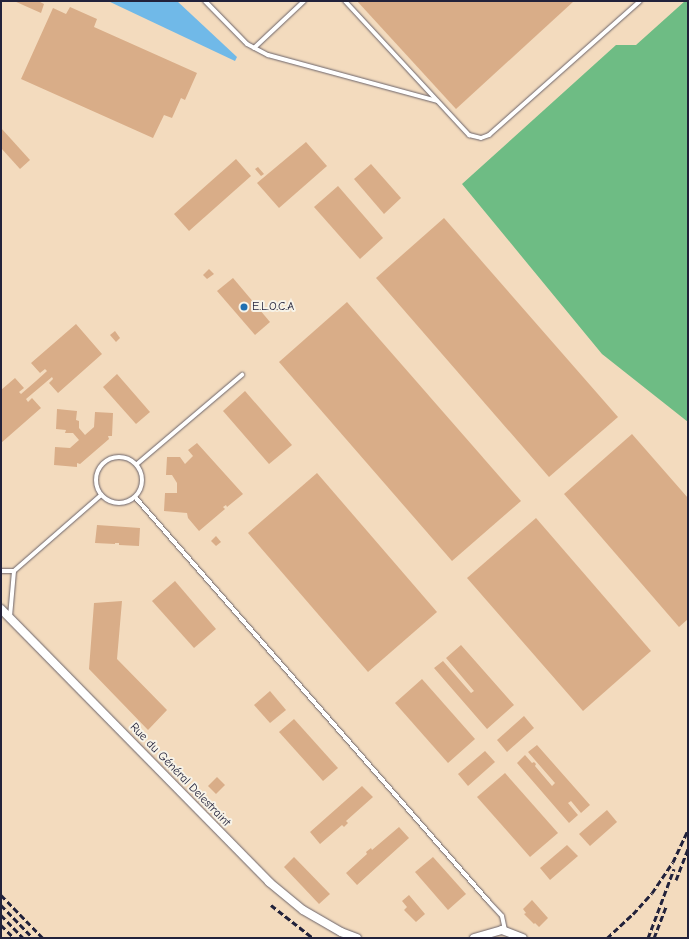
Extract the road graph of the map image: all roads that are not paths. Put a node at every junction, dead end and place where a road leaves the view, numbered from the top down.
1 (205, 1) edge
2 (304, 1) edge
3 (345, 1) edge
4 (640, 1) edge
5 (254, 48) junction
6 (438, 101) junction
7 (242, 375) dead end
8 (137, 464) junction
9 (102, 495) junction
10 (134, 497) junction
11 (1, 571) edge
12 (14, 571) junction
13 (1, 609) edge
14 (10, 618) junction
15 (506, 931) junction
16 (357, 938) edge
17 (474, 938) edge
18 (523, 938) edge

1 - 5 lane
2 - 5 lane
3 - 6 lane
4 - 6 lane
5 - 6 lane
7 - 8 lane
8 - 9 lane
8 - 10 lane
9 - 10 lane
9 - 12 lane
10 - 15 lane
11 - 12 lane
12 - 14 lane
13 - 14 street, Rue du Général Delestraint
14 - 16 street, Rue du Général Delestraint
15 - 17 street
15 - 18 street

